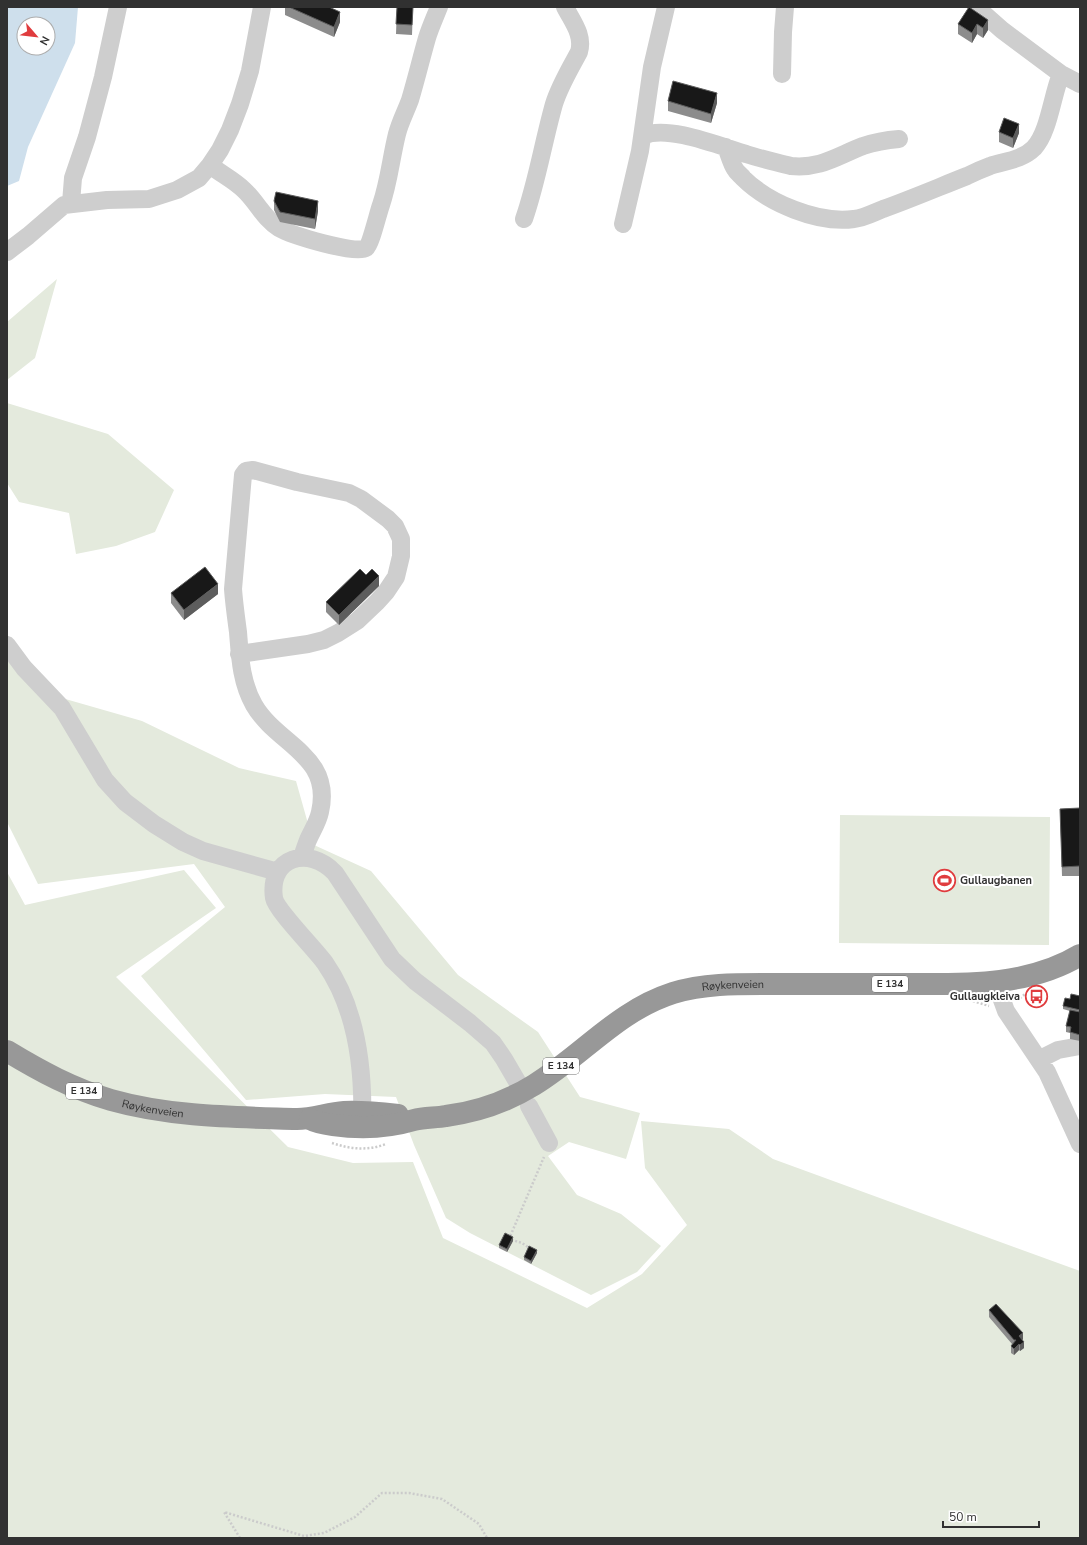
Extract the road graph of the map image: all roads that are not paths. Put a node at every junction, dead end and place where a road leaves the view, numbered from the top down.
1 (118, 7) edge
2 (262, 7) edge
3 (439, 7) edge
4 (565, 7) edge
5 (666, 7) edge
6 (785, 7) edge
7 (976, 7) edge
8 (782, 74) dead end
9 (1061, 74) junction
10 (1080, 84) edge
11 (643, 136) junction
12 (899, 139) dead end
13 (726, 147) junction
14 (210, 165) junction
15 (71, 203) junction
16 (524, 220) dead end
17 (623, 224) dead end
18 (7, 252) edge
19 (7, 645) edge
20 (239, 654) junction
21 (302, 857) junction
22 (278, 872) junction
23 (1080, 954) edge
24 (995, 981) junction
25 (1080, 1046) edge
26 (7, 1051) edge
27 (1040, 1059) junction
28 (518, 1083) dead end
29 (529, 1106) dead end
30 (362, 1120) junction
31 (549, 1143) road end
32 (1080, 1144) edge

1 - 15 street
2 - 14 street
3 - 14 street
4 - 16 street
5 - 11 street
6 - 8 street
7 - 9 street
9 - 10 street
9 - 13 street
11 - 13 street
11 - 17 street
12 - 13 street
14 - 15 street
15 - 18 street
19 - 22 street
20 - 20 street
20 - 21 street
21 - 22 street
21 - 28 street
22 - 30 street
23 - 24 highway, Røykenveien / E 134
24 - 27 street
24 - 30 highway, Røykenveien / E 134
25 - 27 street
26 - 30 highway, Røykenveien / E 134
27 - 32 street
29 - 31 street

